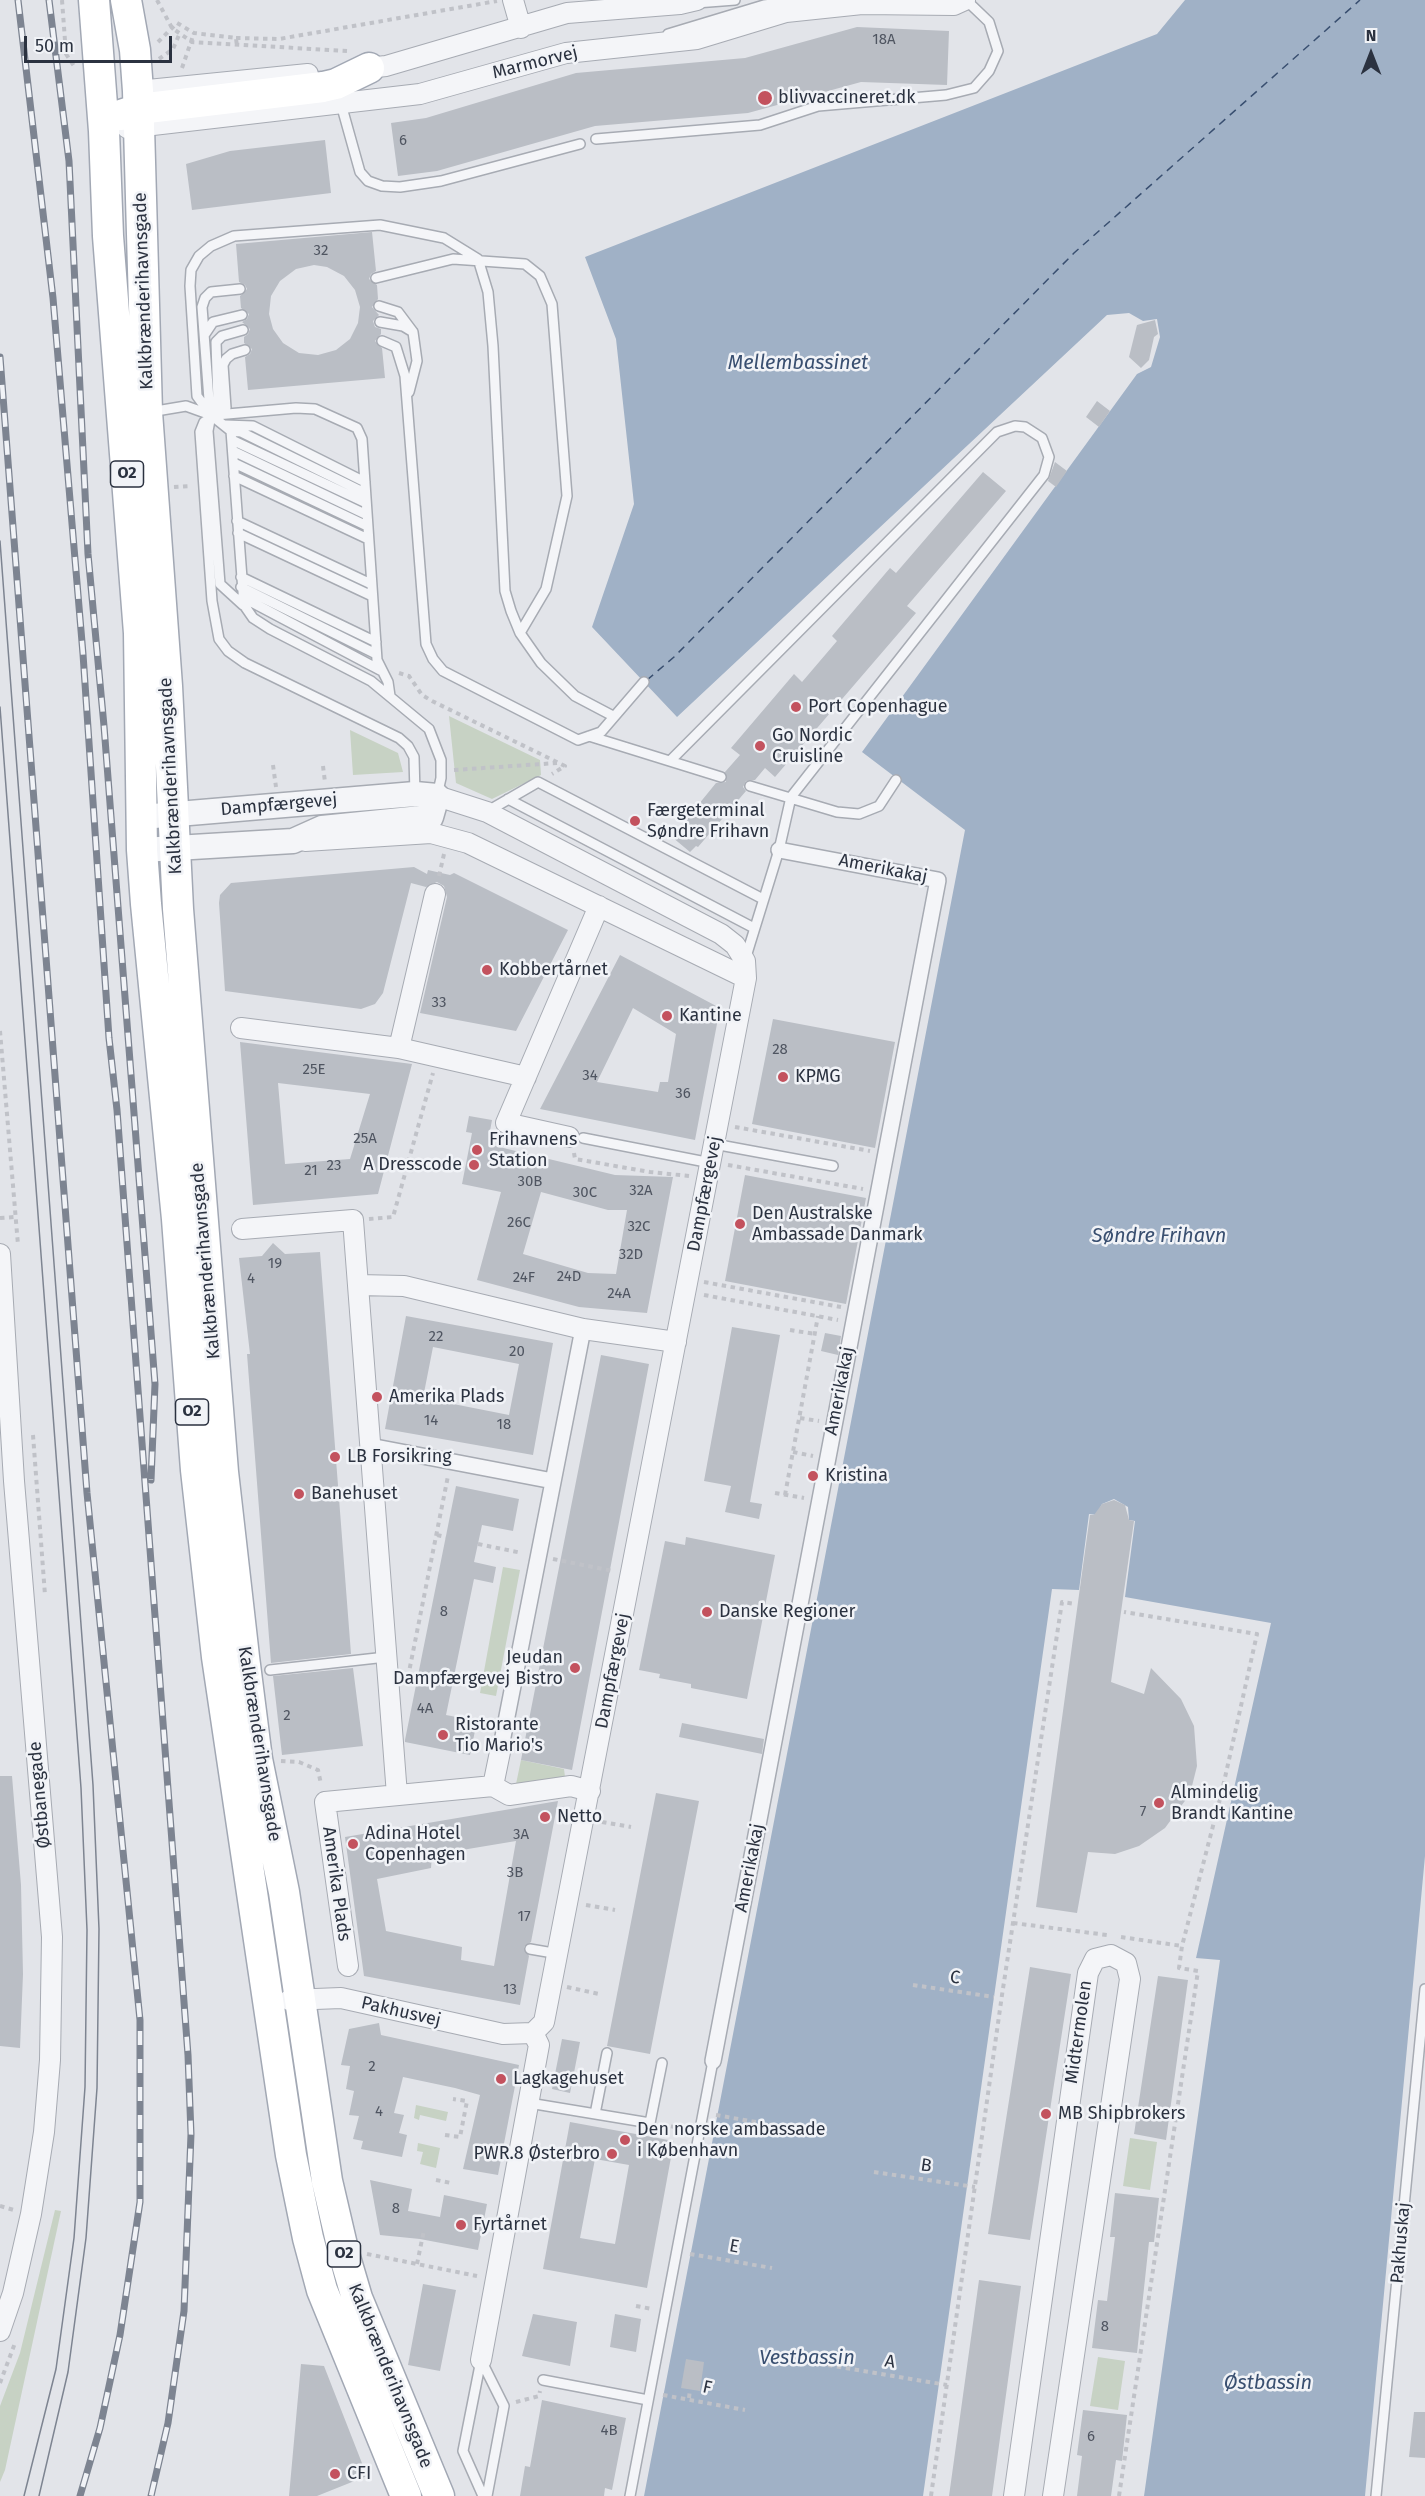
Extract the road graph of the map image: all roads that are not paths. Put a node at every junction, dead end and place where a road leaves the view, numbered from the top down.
1 (94, 0) edge
2 (126, 0) edge
3 (513, 0) edge
4 (735, 0) edge
5 (802, 0) edge
6 (965, 0) edge
7 (688, 2) edge
8 (522, 28) junction
9 (634, 45) junction
10 (361, 60) joint
11 (290, 92) junction
12 (341, 104) junction
13 (139, 109) junction
14 (104, 131) junction
15 (596, 139) dead end
16 (580, 144) dead end
17 (478, 259) junction
18 (376, 278) dead end
19 (240, 289) dead end
20 (379, 306) dead end
21 (242, 315) dead end
22 (380, 322) dead end
23 (243, 330) dead end
24 (413, 332) junction
25 (204, 336) junction
26 (382, 340) dead end
27 (245, 350) dead end
28 (406, 401) junction
29 (135, 413) junction
30 (211, 415) junction
31 (229, 432) junction
32 (233, 451) junction
33 (234, 463) junction
34 (234, 476) junction
35 (365, 482) junction
36 (365, 493) junction
37 (366, 503) junction
38 (367, 515) junction
39 (237, 521) junction
40 (367, 526) junction
41 (238, 533) junction
42 (368, 539) junction
43 (371, 584) junction
44 (242, 591) junction
45 (372, 596) junction
46 (520, 633) junction
47 (376, 642) junction
48 (376, 654) junction
49 (380, 670) junction
50 (644, 682) dead end
51 (390, 696) junction
52 (613, 716) junction
53 (589, 736) junction
54 (670, 761) junction
55 (721, 777) dead end
56 (896, 780) dead end
57 (750, 786) dead end
58 (426, 795) junction
59 (791, 798) junction
60 (508, 800) junction
61 (487, 812) junction
62 (174, 814) junction
63 (142, 817) junction
64 (415, 826) junction
65 (176, 848) junction
66 (142, 850) junction
67 (779, 850) junction
68 (435, 894) dead end
69 (763, 899) junction
70 (599, 906) junction
71 (754, 928) junction
72 (746, 969) junction
73 (241, 1028) dead end
74 (399, 1048) junction
75 (526, 1077) junction
76 (576, 1138) joint
77 (712, 1153) junction
78 (833, 1166) dead end
79 (242, 1229) dead end
80 (0, 1254) edge
81 (358, 1285) junction
82 (584, 1329) junction
83 (676, 1342) junction
84 (370, 1446) junction
85 (554, 1481) junction
86 (7, 1484) edge
87 (386, 1657) junction
88 (270, 1670) dead end
89 (500, 1752) joint
90 (493, 1786) junction
91 (590, 1791) junction
92 (397, 1795) junction
93 (530, 1949) dead end
94 (559, 1954) junction
95 (348, 1966) dead end
96 (1425, 1989) edge
97 (299, 1998) junction
98 (268, 2003) junction
99 (533, 2033) junction
100 (607, 2053) dead end
101 (713, 2061) joint
102 (662, 2063) dead end
103 (529, 2103) junction
104 (595, 2114) junction
105 (0, 2331) edge
106 (481, 2360) junction
107 (543, 2380) road end
108 (648, 2400) junction
109 (406, 2496) edge
110 (439, 2496) edge
111 (485, 2496) edge
112 (630, 2496) edge
113 (1014, 2496) edge
114 (1053, 2496) edge
115 (1376, 2496) edge

1 - 14 main road, Kalkbrænderihavnsgade / O2
2 - 13 main road, Kalkbrænderihavnsgade / O2
3 - 8 street, Marmorvej
4 - 7 lane
5 - 9 lane
6 - 9 street, Marmorvej
6 - 15 lane
7 - 8 street, Marmorvej
8 - 10 street, Marmorvej
9 - 12 street, Marmorvej
10 - 11 main road
11 - 12 street, Marmorvej
11 - 13 main road
12 - 16 lane
13 - 14 main road
13 - 29 main road, Kalkbrænderihavnsgade / O2
14 - 29 main road, Kalkbrænderihavnsgade / O2
17 - 18 lane
17 - 30 lane
17 - 46 lane
17 - 46 lane
19 - 25 lane
20 - 24 lane
21 - 25 lane
22 - 24 lane
23 - 30 lane
24 - 28 lane
25 - 30 lane
26 - 28 lane
27 - 30 lane
28 - 53 lane
29 - 30 lane
29 - 62 main road, Kalkbrænderihavnsgade / O2
29 - 63 main road, Kalkbrænderihavnsgade / O2
30 - 31 lane
30 - 35 lane
30 - 44 lane
30 - 58 lane
31 - 32 lane
31 - 35 lane
31 - 36 lane
31 - 37 lane
32 - 33 lane
32 - 38 lane
33 - 34 lane
33 - 40 lane
34 - 39 lane
34 - 42 lane
35 - 36 lane
36 - 37 lane
37 - 38 lane
38 - 40 lane
39 - 41 lane
39 - 43 lane
40 - 42 lane
41 - 44 lane
41 - 45 lane
42 - 43 lane
43 - 45 lane
44 - 47 lane
44 - 48 lane
44 - 49 lane
44 - 51 lane
45 - 47 lane
46 - 52 lane
47 - 48 lane
48 - 49 lane
49 - 51 lane
50 - 52 lane
51 - 58 lane
52 - 53 lane
53 - 54 lane
54 - 55 lane
54 - 59 lane
56 - 59 lane
57 - 59 lane
58 - 61 street, Dampfærgevej
58 - 62 street, Dampfærgevej
58 - 64 street, Dampfærgevej
59 - 67 lane
60 - 61 lane
60 - 69 lane
60 - 71 lane
61 - 72 street, Dampfærgevej
62 - 63 street, Dampfærgevej
62 - 65 main road, Kalkbrænderihavnsgade / O2
63 - 66 main road, Kalkbrænderihavnsgade / O2
64 - 65 street, Dampfærgevej
64 - 70 street, Dampfærgevej
65 - 66 street, Dampfærgevej
65 - 97 main road, Kalkbrænderihavnsgade / O2
66 - 98 main road, Kalkbrænderihavnsgade / O2
67 - 69 lane
67 - 101 street, Amerikakaj
68 - 74 street
69 - 71 lane
70 - 72 street, Dampfærgevej
70 - 75 street
71 - 72 lane
72 - 77 street, Dampfærgevej
73 - 74 street
74 - 75 street
75 - 76 street
76 - 77 lane
77 - 78 lane
77 - 83 street, Dampfærgevej
79 - 81 street
80 - 86 street, Østbanegade
81 - 82 street
81 - 84 street
82 - 83 street
82 - 85 street
83 - 91 street, Dampfærgevej
84 - 85 street
84 - 87 street
85 - 89 street
86 - 105 street, Østbanegade
87 - 88 lane
87 - 92 street
89 - 90 street
90 - 91 street, Amerika Plads
90 - 92 street, Amerika Plads
91 - 94 street, Dampfærgevej
92 - 95 street, Amerika Plads
93 - 94 lane
94 - 99 street, Dampfærgevej
96 - 115 lane, Pakhuskaj
97 - 98 street, Pakhusvej
97 - 99 street, Pakhusvej
97 - 110 main road, Kalkbrænderihavnsgade / O2
98 - 109 main road, Kalkbrænderihavnsgade / O2
99 - 103 street
100 - 104 lane
101 - 108 lane
102 - 104 lane
103 - 104 lane
103 - 106 street
106 - 111 lane
106 - 111 lane
107 - 108 lane
108 - 112 lane
113 - 114 street, Midtermolen

